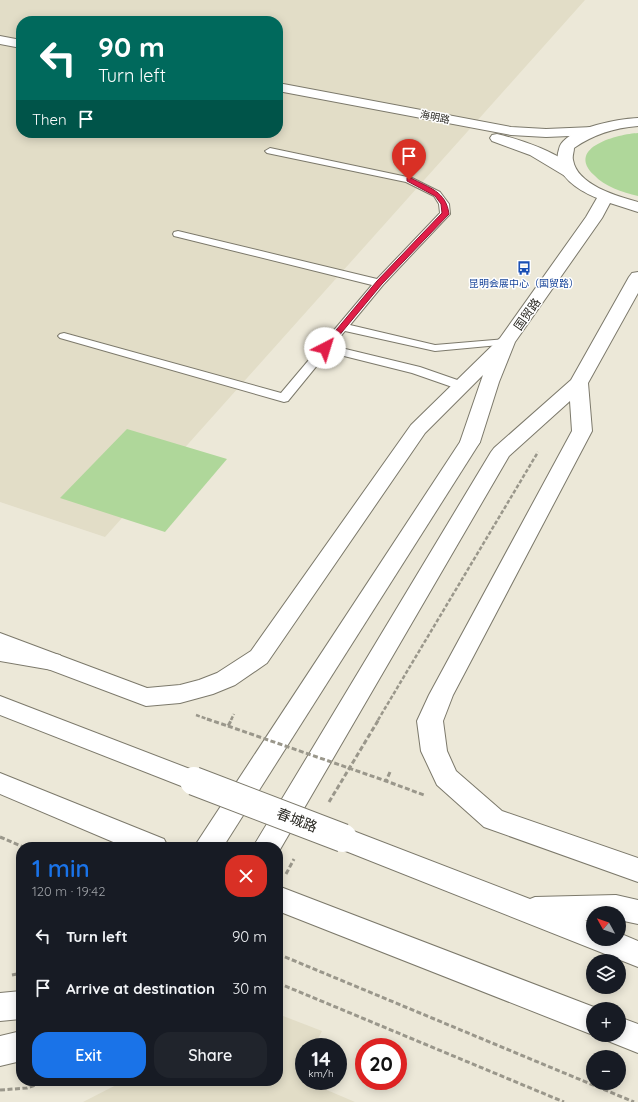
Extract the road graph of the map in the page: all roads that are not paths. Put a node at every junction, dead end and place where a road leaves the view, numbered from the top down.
1 (0, 32) edge
2 (16, 35) edge
3 (0, 40) edge
4 (16, 43) edge
5 (283, 88) edge
6 (283, 97) edge
7 (638, 122) edge
8 (593, 131) junction
9 (270, 151) dead end
10 (570, 172) junction
11 (606, 197) junction
12 (638, 207) edge
13 (178, 234) dead end
14 (638, 277) edge
15 (379, 283) junction
16 (343, 327) junction
17 (64, 336) dead end
18 (506, 342) junction
19 (325, 348) junction
20 (579, 383) junction
21 (462, 386) junction
22 (0, 642) edge
23 (0, 652) edge
24 (52, 661) junction
25 (0, 705) edge
26 (0, 783) edge
27 (143, 842) edge
28 (211, 842) edge
29 (270, 842) edge
30 (638, 870) edge
31 (287, 895) edge
32 (524, 909) junction
33 (638, 912) edge
34 (586, 933) edge
35 (618, 946) edge
36 (638, 954) edge
37 (16, 1005) edge
38 (0, 1007) edge
39 (586, 1018) edge
40 (626, 1034) edge
41 (638, 1039) edge
42 (16, 1047) edge
43 (0, 1051) edge

1 - 2 main road
3 - 4 main road
5 - 8 main road, 海明路
6 - 10 main road, 海明路
7 - 8 main road
8 - 10 main road
9 - 15 lane
10 - 11 main road, 海明路
11 - 12 main road, 海明路
11 - 18 main road, 国贸路
13 - 15 lane
14 - 20 main road
15 - 16 lane
16 - 18 lane
16 - 19 lane
17 - 19 lane
18 - 21 main road
18 - 28 main road, 国贸路
19 - 21 lane
20 - 29 main road
20 - 30 main road
21 - 24 main road
22 - 24 main road
23 - 24 main road
25 - 32 main road, 春城路, bridge
26 - 27 main road
31 - 39 main road
32 - 33 main road
32 - 34 main road, 春城路
35 - 36 main road
37 - 38 main road
40 - 41 main road
42 - 43 main road

